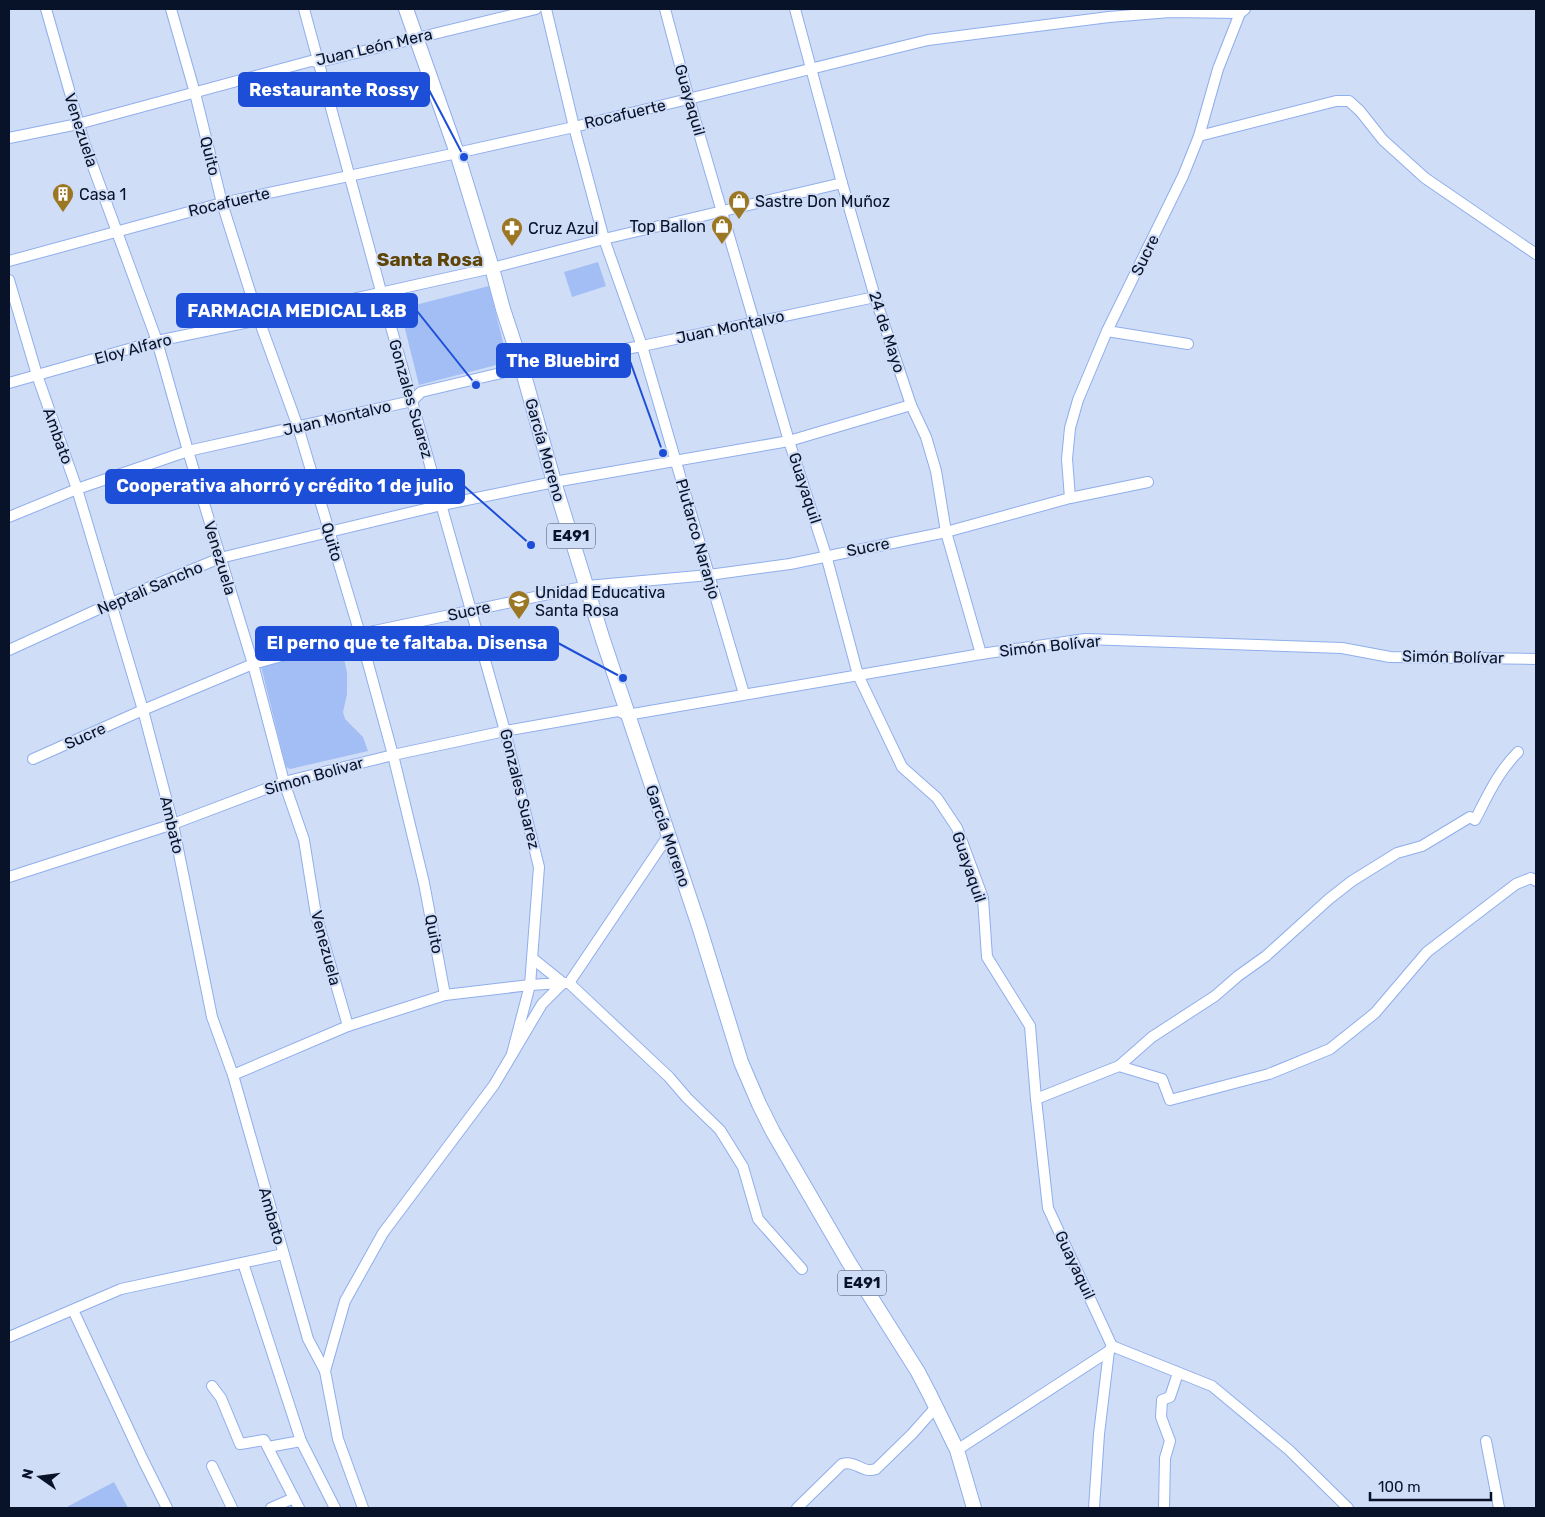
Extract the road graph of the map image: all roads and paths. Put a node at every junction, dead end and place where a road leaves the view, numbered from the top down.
1 (46, 9) edge
2 (171, 9) edge
3 (304, 9) edge
4 (406, 9) edge
5 (536, 9) edge
6 (546, 9) edge
7 (665, 9) edge
8 (795, 9) edge
9 (1170, 10) edge
10 (1198, 11) edge
11 (1243, 11) edge
12 (1109, 13) edge
13 (416, 37) junction
14 (319, 62) junction
15 (812, 68) junction
16 (195, 93) junction
17 (689, 99) junction
18 (78, 124) junction
19 (574, 127) junction
20 (1199, 136) junction
21 (9, 138) edge
22 (457, 153) junction
23 (349, 176) junction
24 (842, 183) junction
25 (222, 203) junction
26 (722, 212) junction
27 (116, 230) junction
28 (604, 239) junction
29 (1536, 254) edge
30 (9, 261) edge
31 (492, 268) junction
32 (9, 280) edge
33 (381, 292) junction
34 (875, 297) junction
35 (259, 320) junction
36 (754, 322) junction
37 (1106, 331) junction
38 (156, 341) junction
39 (1188, 344) dead end
40 (642, 346) junction
41 (522, 368) junction
42 (36, 375) junction
43 (9, 382) edge
44 (412, 401) junction
45 (911, 405) junction
46 (298, 427) junction
47 (789, 441) junction
48 (188, 452) junction
49 (675, 460) junction
50 (554, 482) junction
51 (1148, 482) dead end
52 (77, 489) junction
53 (1070, 498) junction
54 (442, 506) junction
55 (9, 517) edge
56 (329, 531) junction
57 (946, 532) junction
58 (826, 555) junction
59 (220, 558) junction
60 (709, 576) junction
61 (587, 586) junction
62 (112, 603) junction
63 (472, 610) junction
64 (360, 634) junction
65 (9, 650) edge
66 (981, 654) junction
67 (1536, 659) edge
68 (253, 664) junction
69 (858, 675) junction
70 (744, 694) junction
71 (143, 710) junction
72 (627, 715) junction
73 (506, 730) junction
74 (1518, 752) dead end
75 (393, 755) junction
76 (33, 759) dead end
77 (284, 782) junction
78 (173, 824) junction
79 (668, 836) junction
80 (9, 877) edge
81 (1536, 881) edge
82 (532, 958) junction
83 (566, 983) junction
84 (530, 985) junction
85 (446, 995) junction
86 (348, 1026) junction
87 (512, 1054) junction
88 (1119, 1066) junction
89 (233, 1075) junction
90 (1036, 1099) junction
91 (283, 1254) junction
92 (243, 1262) junction
93 (802, 1268) dead end
94 (73, 1310) junction
95 (9, 1337) edge
96 (1111, 1348) junction
97 (325, 1371) junction
98 (1178, 1373) junction
99 (212, 1386) dead end
100 (936, 1407) junction
101 (301, 1441) junction
102 (1486, 1441) dead end
103 (268, 1447) junction
104 (957, 1450) junction
105 (212, 1466) dead end
106 (294, 1498) junction
107 (167, 1508) edge
108 (232, 1508) edge
109 (271, 1508) edge
110 (299, 1508) edge
111 (335, 1508) edge
112 (363, 1508) edge
113 (797, 1508) edge
114 (974, 1508) edge
115 (1094, 1508) edge
116 (1164, 1508) edge
117 (1348, 1508) edge
118 (1499, 1508) edge

1 - 18 street, Venezuela
2 - 16 street, Quito
3 - 14 street, Gonzales Suarez
4 - 13 highway, García Moreno / E491
5 - 13 street, Juan León Mera
6 - 19 street, Plutarco Naranjo
7 - 17 street, Guayaquil
8 - 15 street, 24 de Mayo
9 - 10 street, Rocafuerte
9 - 12 street, Rocafuerte
10 - 11 street, Rocafuerte
11 - 20 street, Sucre
12 - 15 street, Rocafuerte
13 - 14 street, Juan León Mera
13 - 22 highway, García Moreno / E491
14 - 16 street, Juan León Mera
14 - 23 street, Gonzales Suarez
15 - 17 street, Rocafuerte
15 - 24 street, 24 de Mayo
16 - 18 street, Juan León Mera
16 - 25 street, Quito
17 - 19 street, Rocafuerte
17 - 26 street, Guayaquil
18 - 21 street, Juan León Mera
18 - 27 street, Venezuela
19 - 22 street, Rocafuerte
19 - 28 street, Plutarco Naranjo
20 - 29 street
20 - 37 street, Sucre
22 - 23 street, Rocafuerte
22 - 31 highway, García Moreno / E491
23 - 25 street, Rocafuerte
23 - 33 street, Gonzales Suarez
24 - 26 street, Eloy Alfaro
24 - 34 street, 24 de Mayo
25 - 27 street, Rocafuerte
25 - 35 street, Quito
26 - 28 street, Eloy Alfaro
26 - 36 street, Guayaquil
27 - 30 street, Rocafuerte
27 - 38 street, Venezuela
28 - 31 street, Eloy Alfaro
28 - 40 street, Plutarco Naranjo
31 - 33 street, Eloy Alfaro
31 - 41 highway, García Moreno / E491
32 - 42 street, Ambato
33 - 35 street, Eloy Alfaro
33 - 44 street, Gonzales Suarez
34 - 36 street, Juan Montalvo
34 - 45 street, 24 de Mayo
35 - 38 street, Eloy Alfaro
35 - 46 street, Quito
36 - 40 street, Juan Montalvo
36 - 47 street, Guayaquil
37 - 39 street
37 - 53 street, Sucre
38 - 42 street, Eloy Alfaro
38 - 48 street, Venezuela
40 - 41 street, Juan Montalvo
40 - 49 street, Plutarco Naranjo
41 - 44 street, Juan Montalvo
41 - 50 highway, García Moreno / E491
42 - 43 street, Eloy Alfaro
42 - 52 street, Ambato
44 - 46 street, Juan Montalvo
44 - 54 street, Gonzales Suarez
45 - 47 street, Neptali Sancho
45 - 57 street, 24 de Mayo
46 - 48 street, Juan Montalvo
46 - 56 street, Quito
47 - 49 street, Neptali Sancho
47 - 58 street, Guayaquil
48 - 52 street, Juan Montalvo
48 - 59 street, Venezuela
49 - 50 street, Neptali Sancho
49 - 60 street, Plutarco Naranjo
50 - 54 street, Neptali Sancho
50 - 61 highway, García Moreno / E491
51 - 53 street, Sucre
52 - 55 street, Juan Montalvo
52 - 62 street, Ambato
53 - 57 street, Sucre
54 - 56 street, Neptali Sancho
54 - 63 street, Gonzales Suarez
56 - 59 street, Neptali Sancho
56 - 64 street, Quito
57 - 58 street, Sucre
57 - 66 street, 24 de Mayo
58 - 60 street, Sucre
58 - 69 street, Guayaquil
59 - 62 street, Neptali Sancho
59 - 68 street, Venezuela
60 - 61 street, Sucre
60 - 70 street, Plutarco Naranjo
61 - 63 street, Sucre
61 - 72 highway, García Moreno / E491
62 - 65 street, Neptali Sancho
62 - 71 street, Ambato
63 - 64 street, Sucre
63 - 73 street, Gonzales Suarez
64 - 68 street, Sucre
64 - 75 street, Quito
66 - 67 street, Simón Bolívar
66 - 69 street, Simón Bolívar
68 - 71 street, Sucre
68 - 77 street, Venezuela
69 - 70 street, Simón Bolívar
69 - 90 street, Guayaquil
70 - 72 street, Simón Bolívar
71 - 76 street, Sucre
71 - 78 street, Ambato
72 - 73 street, Simon Bolivar
72 - 79 highway, García Moreno / E491
73 - 75 street, Simon Bolivar
73 - 82 street, Gonzales Suarez
74 - 88 street
75 - 77 street, Simon Bolivar
75 - 85 street, Quito
77 - 78 street, Simon Bolivar
77 - 86 street, Venezuela
78 - 80 street, Simon Bolivar
78 - 89 street, Ambato
79 - 83 street
79 - 100 highway, García Moreno / E491
81 - 88 street
82 - 83 street
82 - 84 street, Gonzales Suarez
83 - 84 street
83 - 87 street
83 - 93 street
84 - 85 street
84 - 87 street, Gonzales Suarez
85 - 86 street
86 - 89 street
87 - 97 street
88 - 90 street
89 - 91 street, Ambato
90 - 96 street, Guayaquil
91 - 92 street
91 - 97 street, Ambato
92 - 94 street
92 - 101 street
94 - 95 street
94 - 107 street
96 - 98 street
96 - 104 street
96 - 115 street
97 - 112 street
98 - 116 street
98 - 117 street
99 - 103 street
100 - 104 highway, E491
100 - 113 street
101 - 103 street
101 - 111 street
102 - 118 street
103 - 106 street
104 - 114 highway, E491
105 - 108 street
106 - 109 street
106 - 110 street

